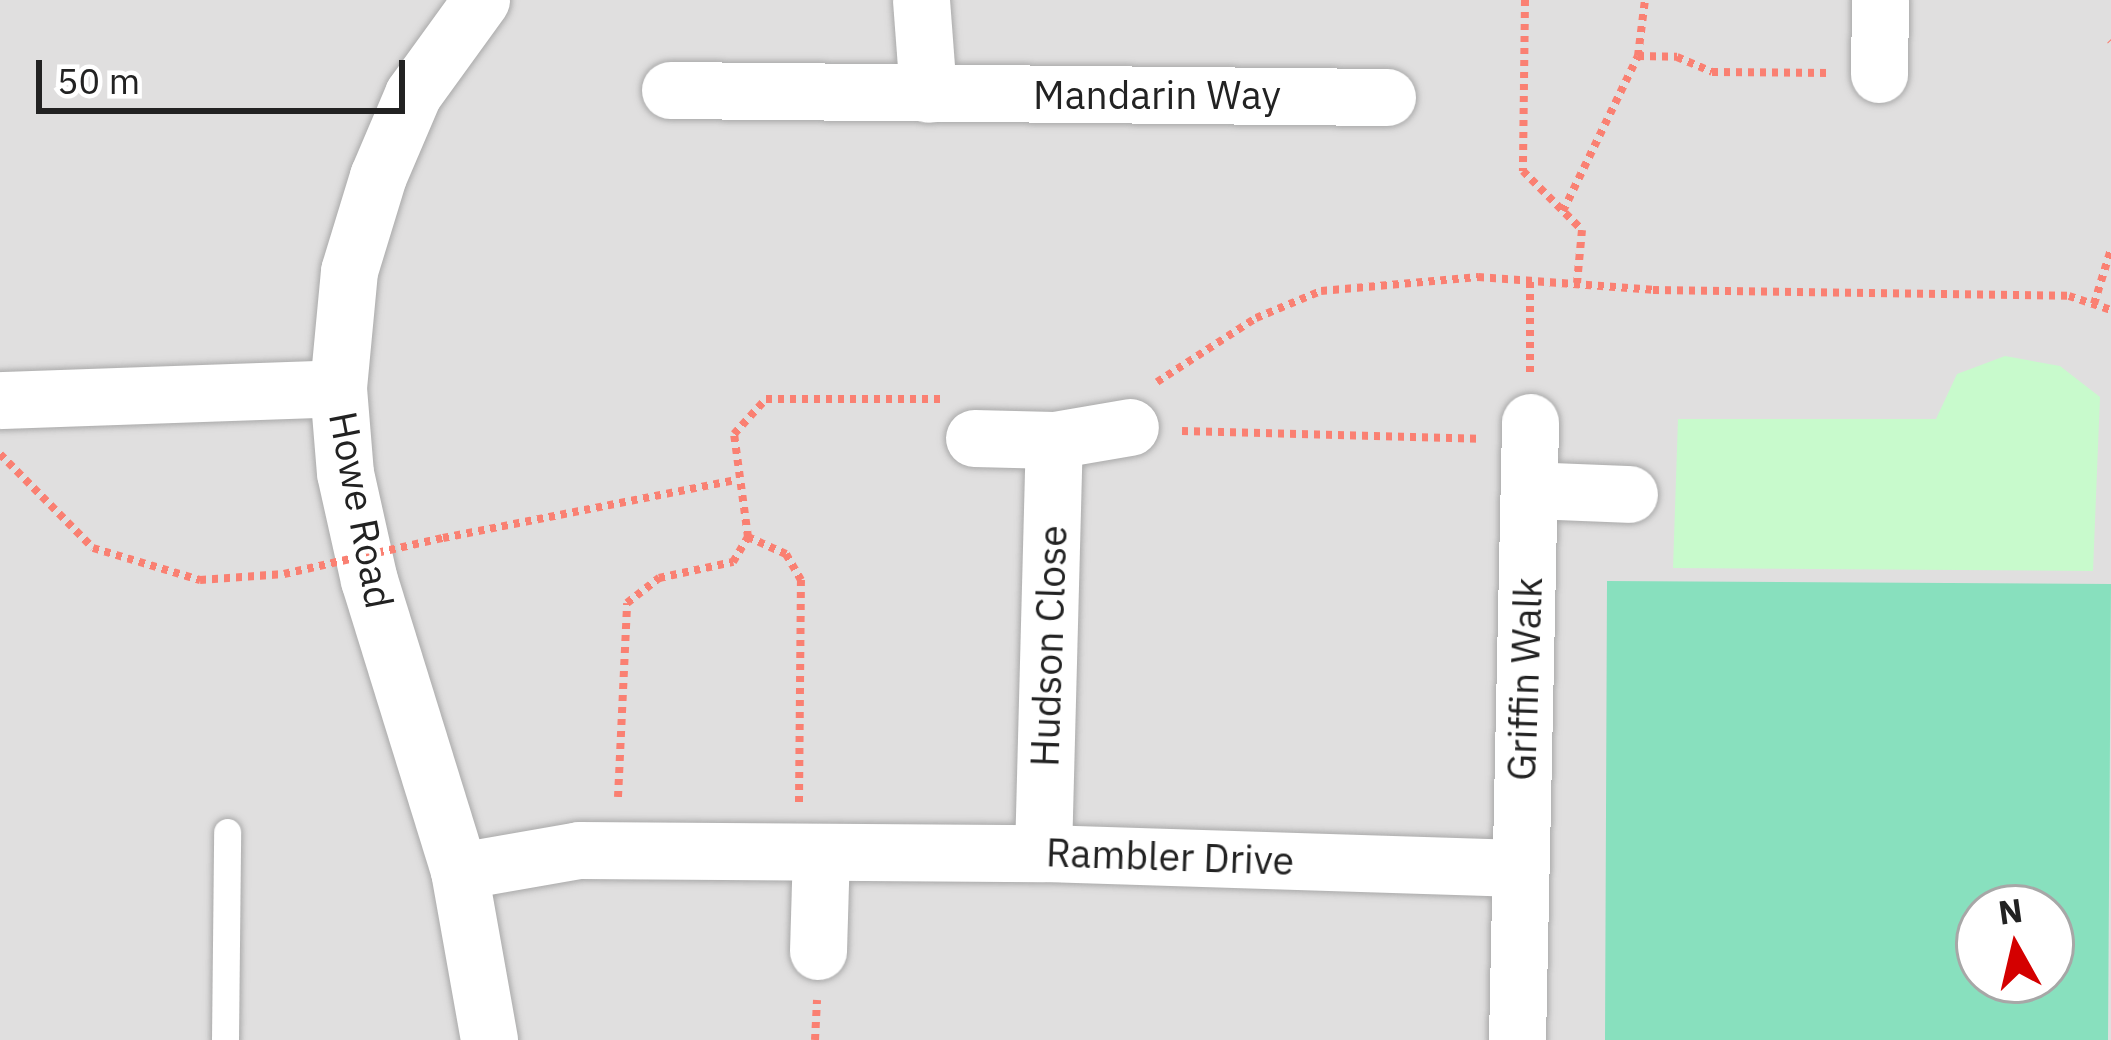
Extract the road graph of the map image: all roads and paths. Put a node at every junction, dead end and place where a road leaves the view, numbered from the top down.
1 (481, 0) edge
2 (921, 0) edge
3 (1525, 0) edge
4 (1645, 0) edge
5 (1880, 0) edge
6 (1638, 56) junction
7 (1880, 74) joint
8 (670, 90) dead end
9 (928, 94) junction
10 (1387, 97) dead end
11 (1563, 211) junction
12 (2111, 249) edge
13 (1577, 283) junction
14 (2095, 304) junction
15 (2111, 310) edge
16 (338, 388) junction
17 (0, 400) edge
18 (1530, 422) junction
19 (1152, 429) joint
20 (974, 438) dead end
21 (1054, 440) junction
22 (0, 454) edge
23 (736, 480) dead end
24 (1530, 490) junction
25 (1629, 494) dead end
26 (748, 537) dead end
27 (227, 832) dead end
28 (616, 851) junction
29 (821, 852) junction
30 (1043, 853) junction
31 (1519, 868) junction
32 (458, 872) junction
33 (818, 951) dead end
34 (225, 1040) edge
35 (489, 1040) edge
36 (1517, 1040) edge

1 - 16 street, Howe Road
2 - 9 street
3 - 11 path
4 - 6 path
5 - 7 street
6 - 7 path
6 - 11 path
8 - 9 street, Mandarin Way
9 - 10 street, Mandarin Way
11 - 13 path
12 - 14 path
13 - 14 path
13 - 18 path
14 - 15 path
16 - 17 street
16 - 32 street, Howe Road
18 - 19 path
18 - 24 street, Griffin Walk
19 - 21 street
20 - 21 street
21 - 30 street, Hudson Close
22 - 23 path, bridge
24 - 25 street
24 - 31 street, Griffin Walk
26 - 28 path
27 - 34 lane
28 - 29 street, Rambler Drive
28 - 32 street, Rambler Drive
29 - 30 street, Rambler Drive
29 - 33 street
30 - 31 street, Rambler Drive
31 - 36 street, Griffin Walk
32 - 35 street, Howe Road

